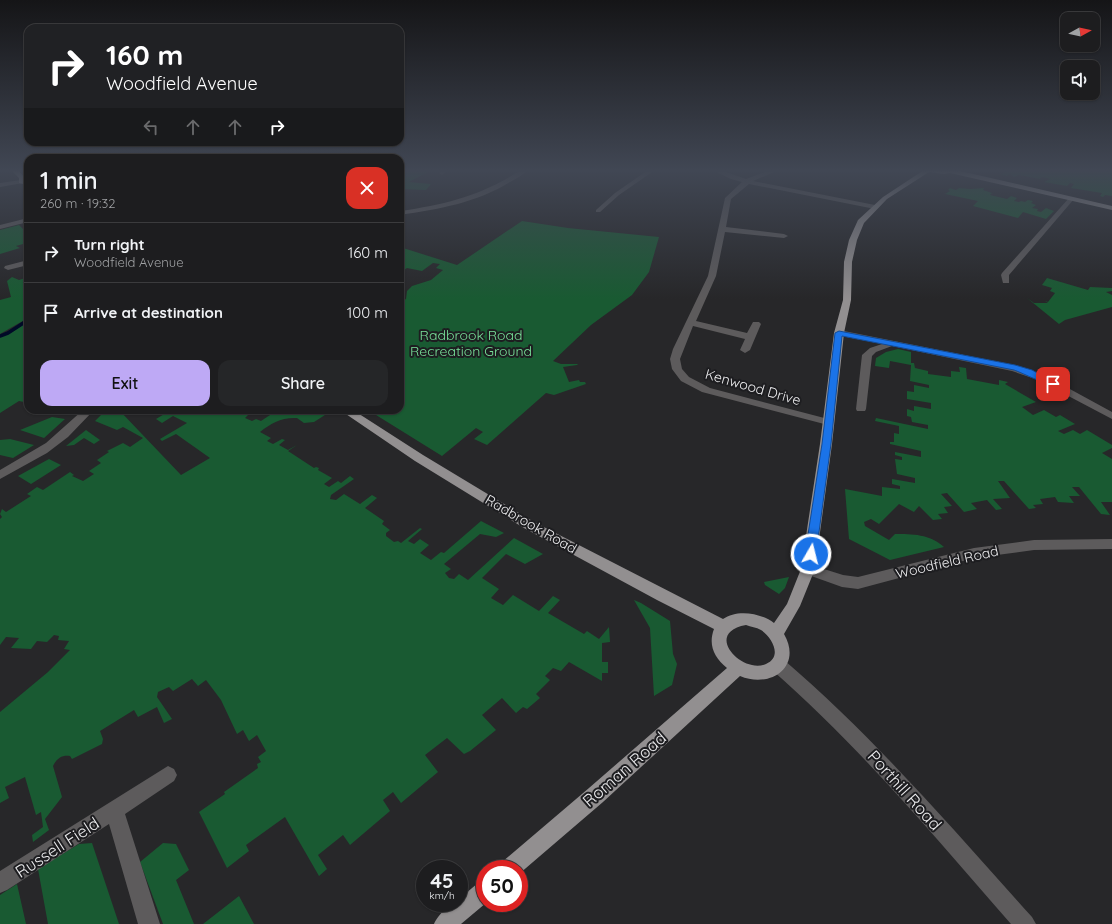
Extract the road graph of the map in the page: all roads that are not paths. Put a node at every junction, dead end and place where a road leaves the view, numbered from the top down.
1 (725, 213) edge
2 (869, 213) edge
3 (1060, 213) edge
4 (24, 221) edge
5 (0, 227) edge
6 (722, 229) junction
7 (784, 236) dead end
8 (24, 263) edge
9 (8, 268) dead end
10 (1006, 281) dead end
11 (691, 323) junction
12 (756, 324) dead end
13 (839, 333) junction
14 (750, 337) junction
15 (889, 342) junction
16 (745, 350) dead end
17 (861, 409) dead end
18 (85, 414) edge
19 (350, 414) edge
20 (1112, 416) edge
21 (828, 422) junction
22 (0, 475) edge
23 (1112, 544) edge
24 (808, 569) junction
25 (724, 627) junction
26 (776, 634) junction
27 (778, 665) junction
28 (738, 668) junction
29 (168, 775) dead end
30 (114, 810) junction
31 (520, 860) edge
32 (0, 883) edge
33 (476, 897) edge
34 (149, 924) edge
35 (444, 924) edge
36 (1025, 924) edge

1 - 6 street, Kenwood Drive
2 - 13 main road
3 - 10 street
4 - 5 street
6 - 7 street
6 - 11 street, Kenwood Drive
8 - 9 street
11 - 14 street
11 - 21 street, Kenwood Drive
12 - 14 street
13 - 15 street
13 - 21 main road
14 - 16 street
15 - 17 street
15 - 20 street
18 - 22 street
19 - 25 main road, Radbrook Road
21 - 24 main road
23 - 24 street, Woodfield Road
24 - 26 main road
25 - 26 main road
25 - 28 main road
26 - 27 main road
27 - 28 main road
27 - 36 street, Porthill Road
28 - 31 main road, Roman Road
29 - 30 street, Russell Field
30 - 32 street, Russell Field
30 - 34 street, Russell Field
33 - 35 main road

